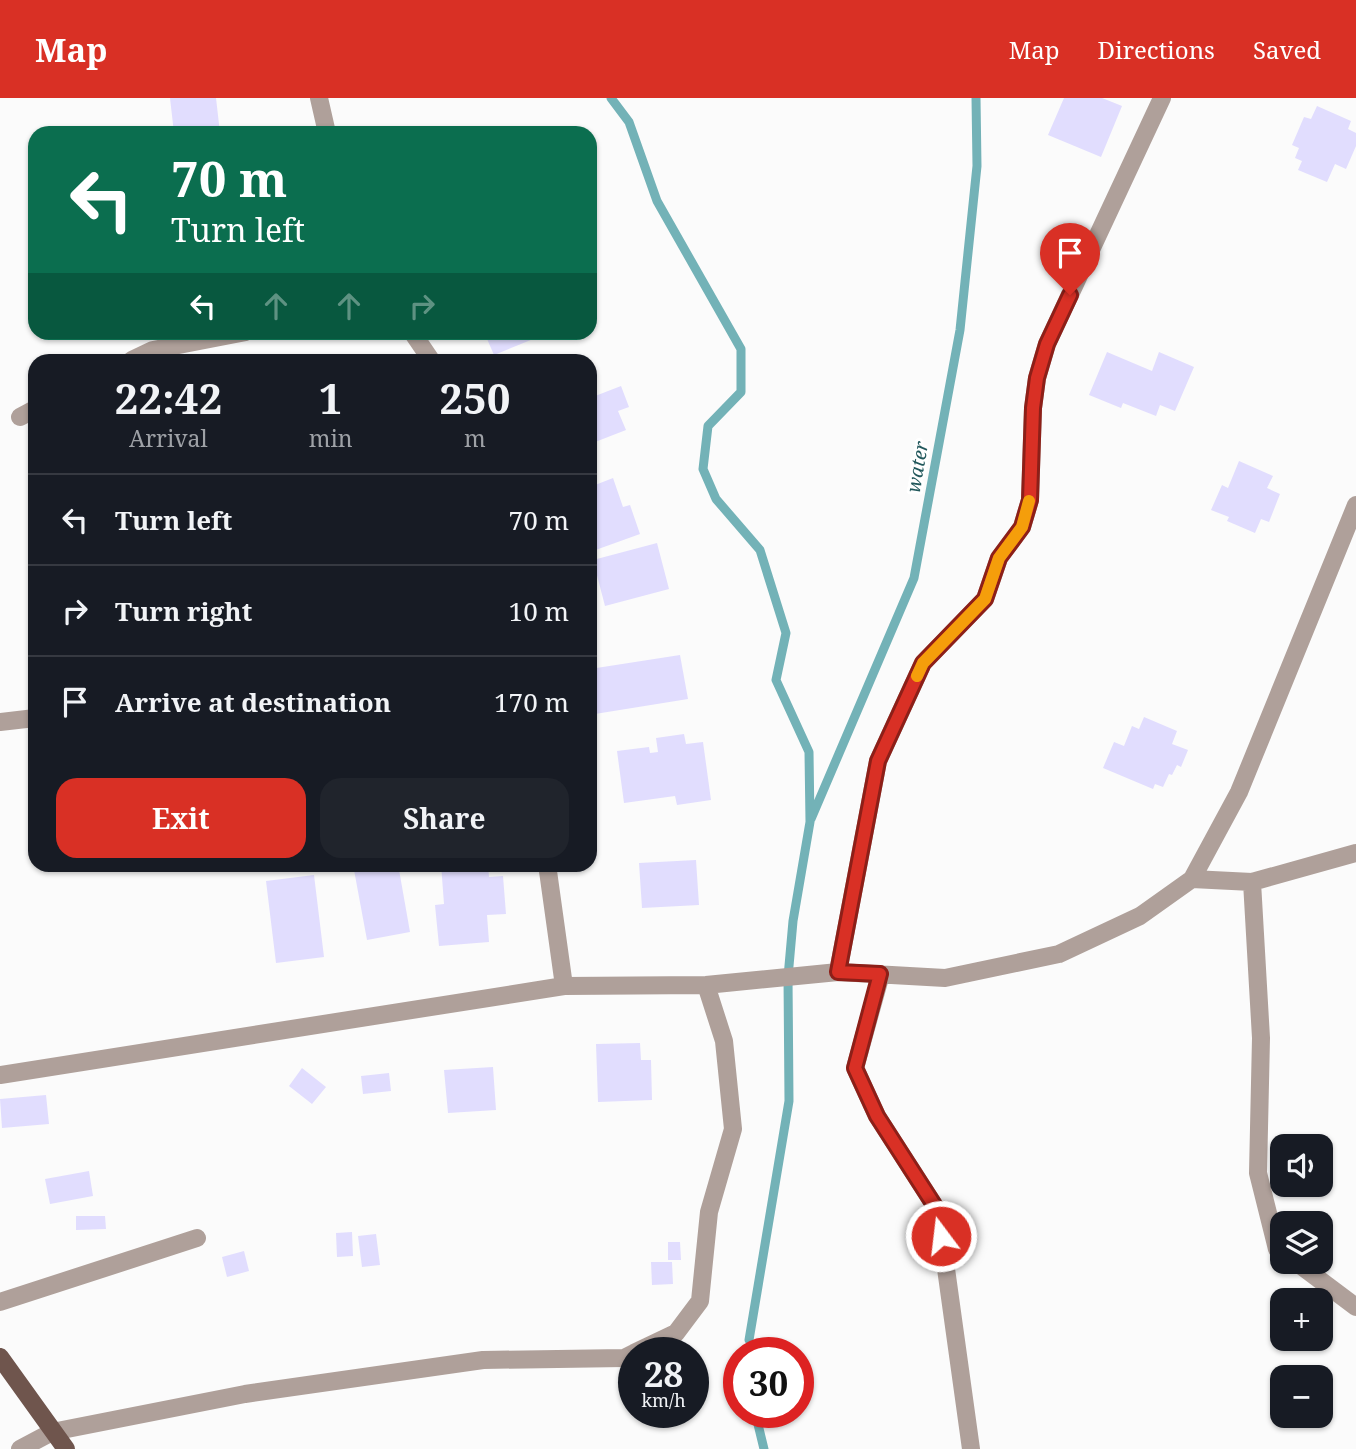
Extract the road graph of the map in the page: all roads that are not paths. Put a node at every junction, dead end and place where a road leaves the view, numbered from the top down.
1 (319, 98) edge
2 (1161, 98) edge
3 (325, 126) edge
4 (205, 340) edge
5 (145, 354) edge
6 (1356, 505) edge
7 (28, 719) edge
8 (0, 722) edge
9 (1356, 853) edge
10 (548, 872) edge
11 (1192, 879) junction
12 (1252, 882) junction
13 (838, 972) junction
14 (880, 974) junction
15 (706, 985) junction
16 (564, 986) junction
17 (0, 1075) edge
18 (1270, 1221) edge
19 (197, 1238) dead end
20 (1312, 1274) edge
21 (0, 1302) edge
22 (1356, 1307) edge
23 (668, 1337) edge
24 (0, 1357) edge
25 (618, 1358) edge
26 (52, 1432) junction
27 (20, 1449) edge
28 (66, 1449) edge
29 (971, 1449) edge

1 - 3 street
2 - 13 street
4 - 5 street
6 - 11 street
7 - 8 street
9 - 12 street
10 - 16 street
11 - 12 street
11 - 14 street
12 - 18 street
13 - 14 street
13 - 15 street
14 - 29 street
15 - 16 street
15 - 23 street
16 - 17 street
19 - 21 street
20 - 22 street
24 - 26 main road
25 - 26 street
26 - 27 street
26 - 28 main road

